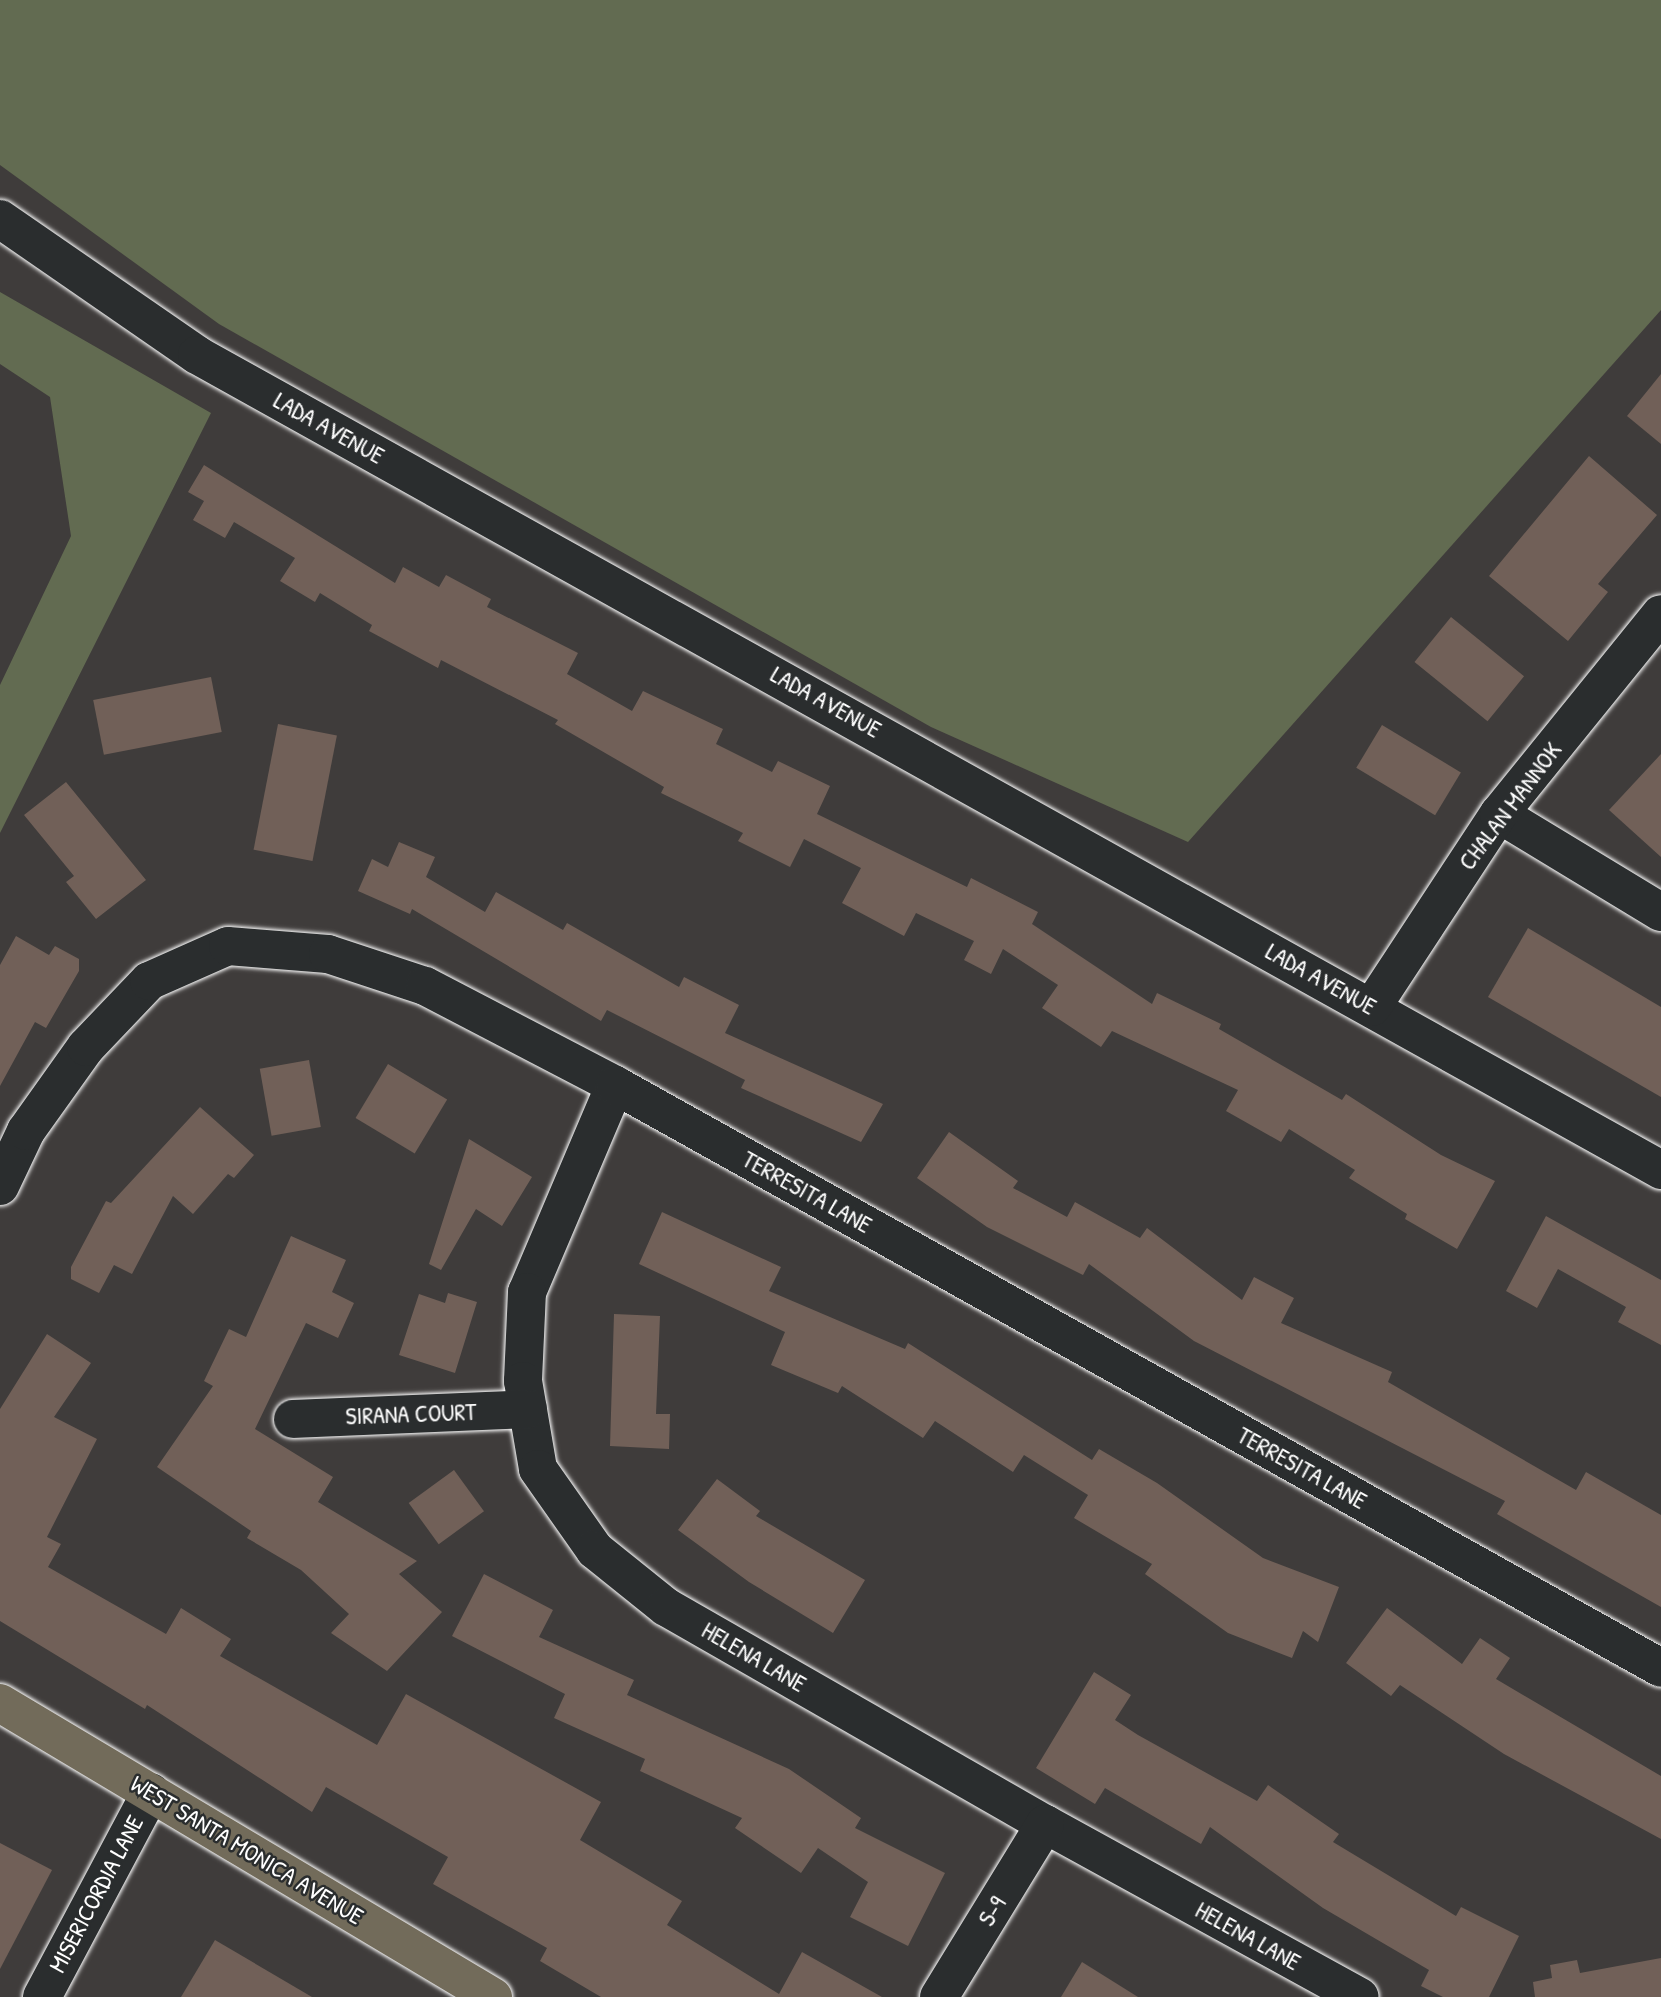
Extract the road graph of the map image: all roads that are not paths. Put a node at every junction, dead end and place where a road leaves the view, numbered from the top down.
1 (0, 219) edge
2 (1661, 614) edge
3 (1499, 814) junction
4 (1661, 912) edge
5 (1371, 1007) junction
6 (615, 1086) junction
7 (1661, 1170) edge
8 (0, 1186) edge
9 (528, 1409) junction
10 (293, 1419) dead end
11 (1661, 1668) edge
12 (0, 1703) edge
13 (151, 1792) junction
14 (1045, 1825) junction
15 (42, 1997) edge
16 (493, 1997) edge
17 (939, 1997) edge
18 (1360, 1997) edge

1 - 5 street, LADA AVENUE
2 - 3 street, CHALAN MANNOK
3 - 4 street
3 - 5 street, CHALAN MANNOK
5 - 7 street, LADA AVENUE
6 - 8 street, TERRESITA LANE
6 - 9 street, HELENA LANE
6 - 11 street, TERRESITA LANE
9 - 10 street, SIRANA COURT
9 - 14 street, HELENA LANE
12 - 13 main road, WEST SANTA MONICA AVENUE
13 - 15 street, MISERICORDIA LANE
13 - 16 main road, WEST SANTA MONICA AVENUE
14 - 17 street, S-9
14 - 18 street, HELENA LANE

